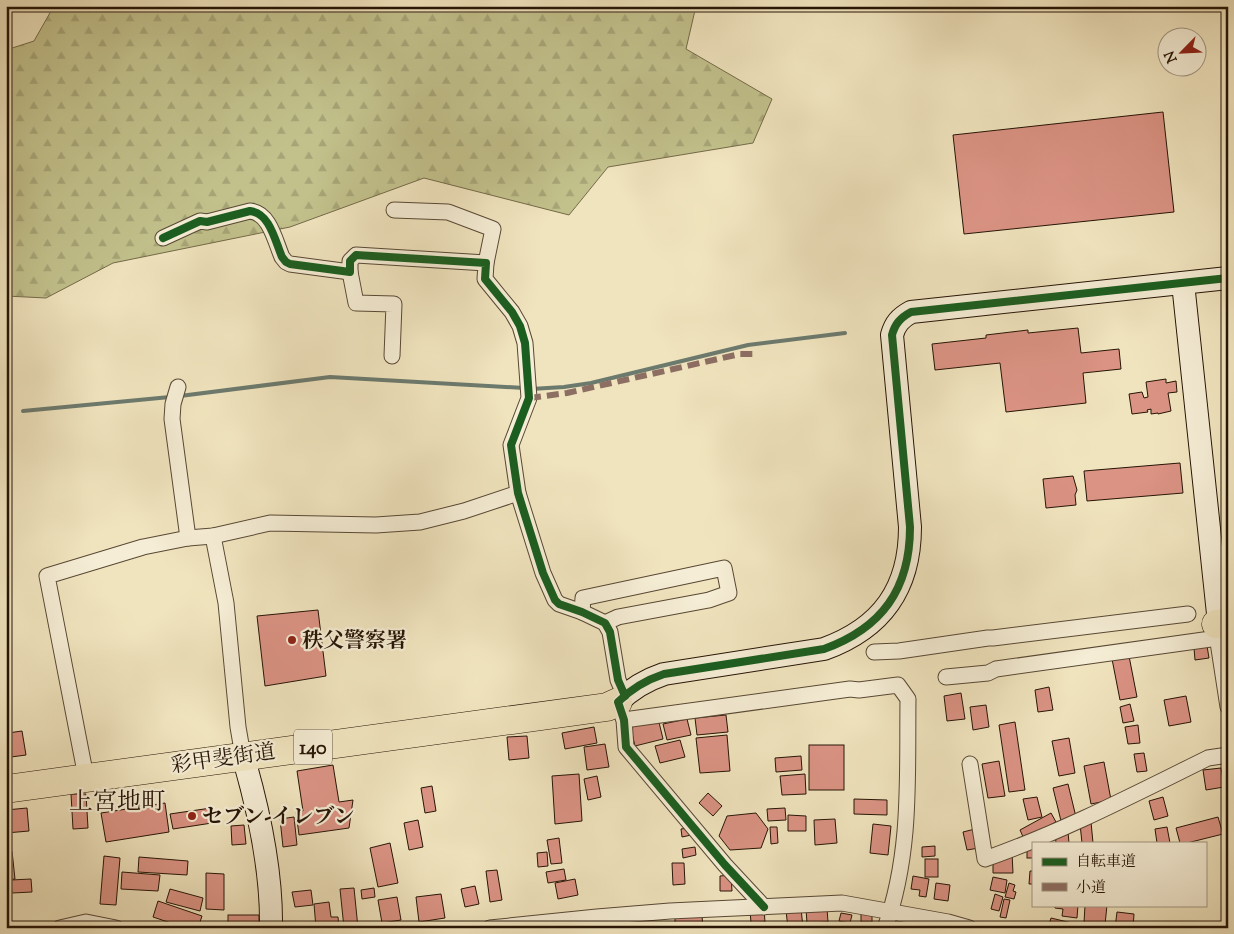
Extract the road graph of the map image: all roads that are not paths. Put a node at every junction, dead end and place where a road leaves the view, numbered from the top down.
1 (394, 210) dead end
2 (163, 238) dead end
3 (486, 262) junction
4 (350, 272) junction
5 (1228, 278) edge
6 (1183, 283) junction
7 (392, 356) dead end
8 (178, 387) dead end
9 (518, 493) junction
10 (213, 536) junction
11 (188, 538) junction
12 (582, 612) junction
13 (1188, 614) dead end
14 (605, 623) junction
15 (1220, 627) edge
16 (874, 652) dead end
17 (946, 677) dead end
18 (622, 706) junction
19 (1228, 706) edge
20 (243, 756) junction
21 (1228, 756) edge
22 (970, 764) dead end
23 (86, 777) junction
24 (6, 789) edge
25 (764, 907) junction
26 (891, 913) junction
27 (598, 922) edge
28 (60, 928) edge
29 (116, 928) edge
30 (271, 928) edge
31 (490, 928) edge
32 (885, 928) edge
33 (969, 928) edge

1 - 3 street
2 - 4 street
3 - 4 street
3 - 9 street
4 - 7 street
5 - 6 street
6 - 15 street
6 - 18 street
8 - 11 street
9 - 10 street
9 - 12 street
10 - 11 street
10 - 20 street
11 - 23 street
12 - 14 street
12 - 14 street
13 - 16 street
14 - 18 street
15 - 17 street
15 - 19 street
18 - 20 highway, 彩甲斐街道 / 140
18 - 25 street
18 - 26 street
20 - 23 highway, 彩甲斐街道 / 140
20 - 30 street
21 - 22 street
23 - 24 highway, 彩甲斐街道 / 140
25 - 26 street
25 - 27 street
26 - 32 street
26 - 33 street
27 - 31 street
28 - 29 street

